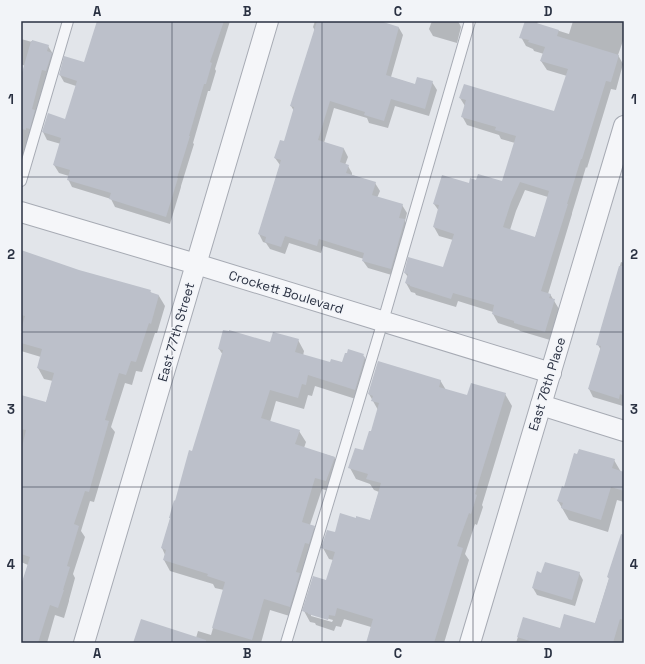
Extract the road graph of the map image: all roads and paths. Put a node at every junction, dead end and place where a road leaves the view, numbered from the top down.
1 (68, 21) edge
2 (268, 21) edge
3 (470, 21) edge
4 (624, 126) edge
5 (21, 181) edge
6 (21, 212) edge
7 (196, 264) junction
8 (383, 321) junction
9 (551, 373) junction
10 (541, 405) junction
11 (624, 430) edge
12 (84, 643) edge
13 (286, 643) edge
14 (470, 643) edge

1 - 5 lane
2 - 7 street, East 77th Street
3 - 8 lane
4 - 9 street, East 76th Place
6 - 7 street, Crockett Boulevard
7 - 8 street, Crockett Boulevard
7 - 12 street, East 77th Street
8 - 9 street, Crockett Boulevard
8 - 13 lane
9 - 10 street, East 76th Place
10 - 11 street
10 - 14 street, East 76th Place

